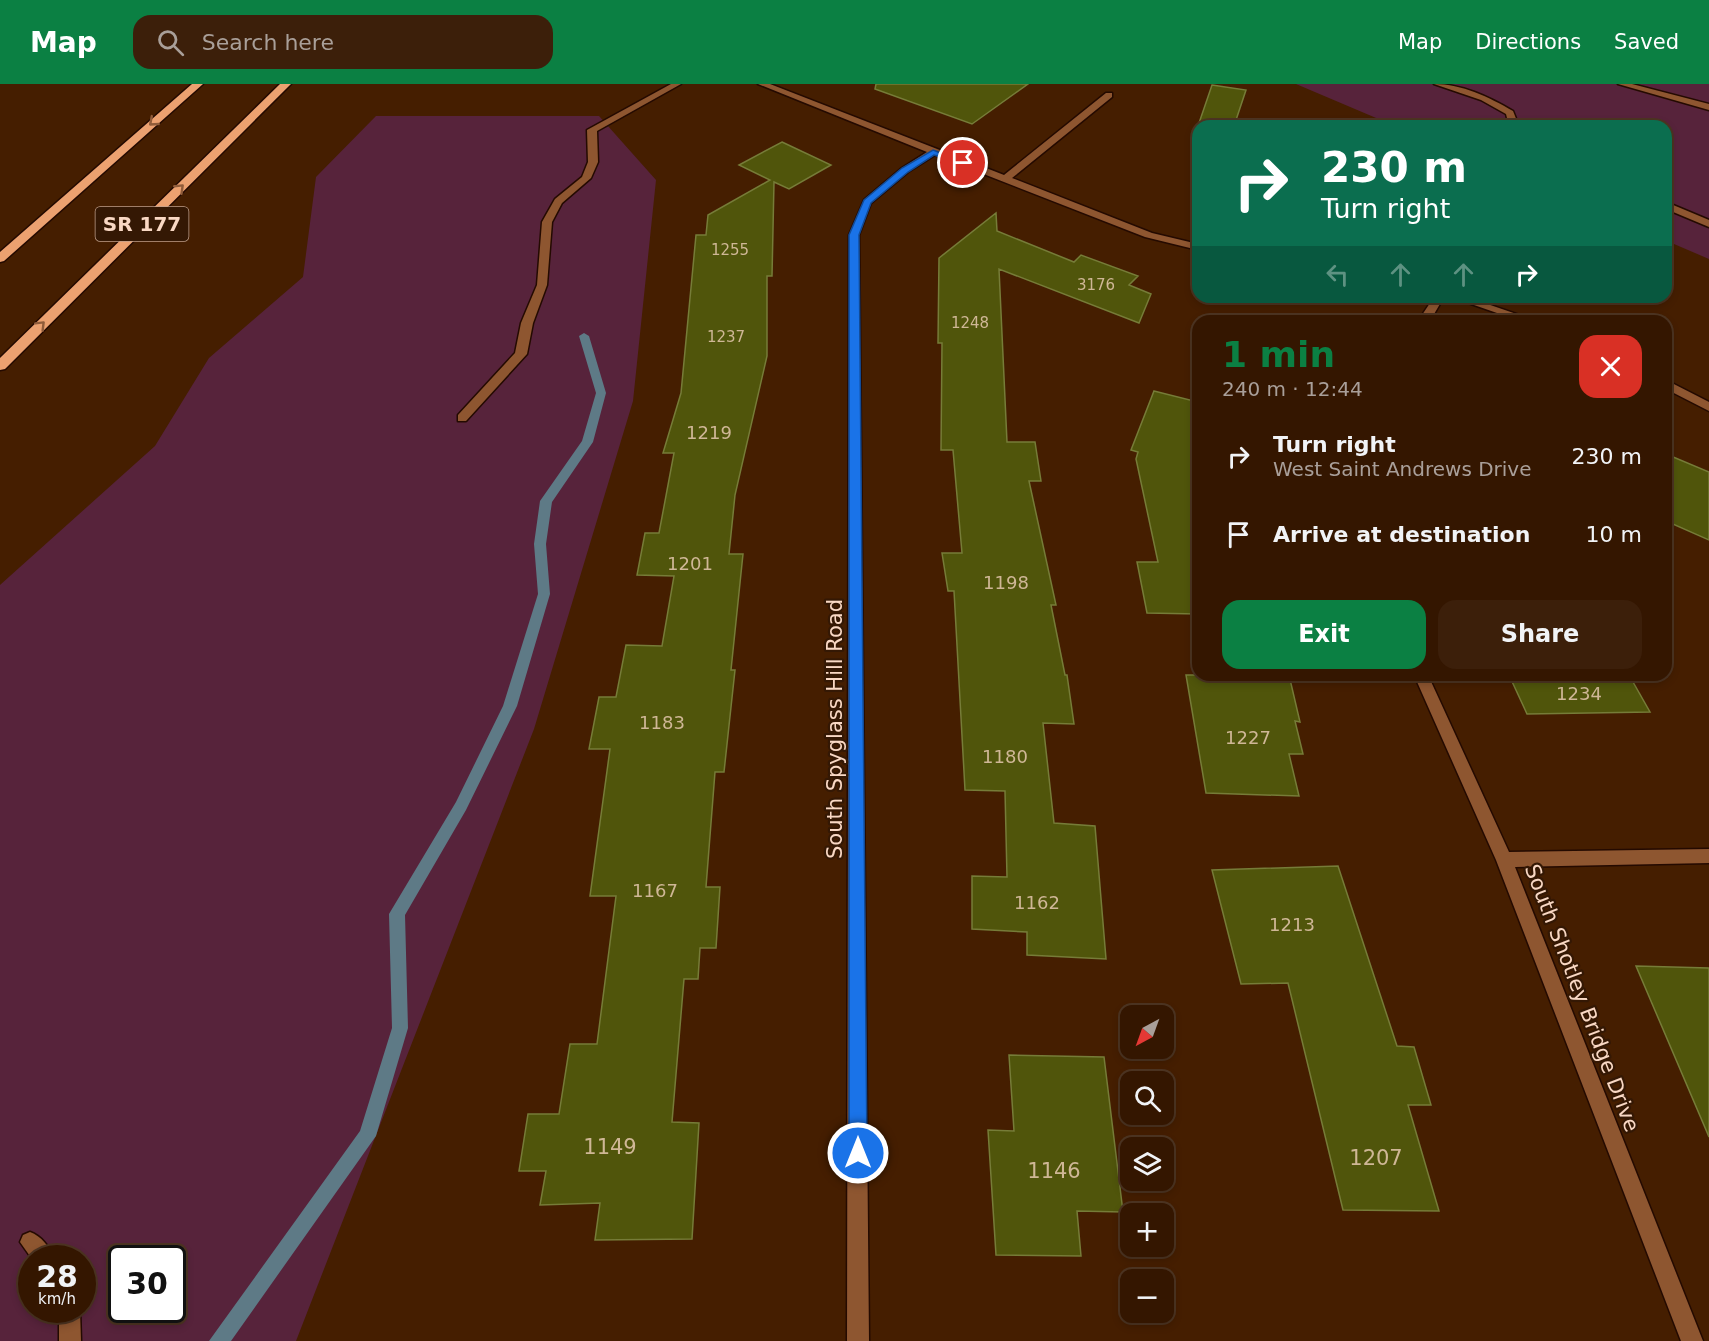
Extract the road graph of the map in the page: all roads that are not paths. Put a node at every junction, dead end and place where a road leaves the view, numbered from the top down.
1 (198, 84) edge
2 (286, 84) edge
3 (677, 84) edge
4 (762, 84) edge
5 (1438, 84) edge
6 (1622, 84) edge
7 (1109, 95) dead end
8 (1709, 107) edge
9 (1512, 120) edge
10 (933, 152) junction
11 (1007, 178) junction
12 (1672, 208) edge
13 (1709, 224) edge
14 (1192, 246) edge
15 (0, 258) edge
16 (1475, 303) edge
17 (1512, 315) edge
18 (0, 366) edge
19 (1672, 387) edge
20 (1709, 407) edge
21 (462, 418) dead end
22 (1424, 681) edge
23 (1709, 856) edge
24 (1504, 860) junction
25 (30, 1242) dead end
26 (33, 1245) edge
27 (70, 1323) edge
28 (70, 1341) edge
29 (858, 1341) edge
30 (1692, 1341) edge

1 -> 15 highway, SR 177
18 -> 2 highway, SR 177
3 - 21 street
4 - 10 street
5 - 9 street
6 - 8 street
7 - 11 street
10 - 11 street
10 - 29 street, South Spyglass Hill Road
11 - 14 street
12 - 13 street
16 - 17 street
19 - 20 street
22 - 24 street, South Shotley Bridge Drive
23 - 24 street
24 - 30 street, South Shotley Bridge Drive
25 - 26 street
27 - 28 street

